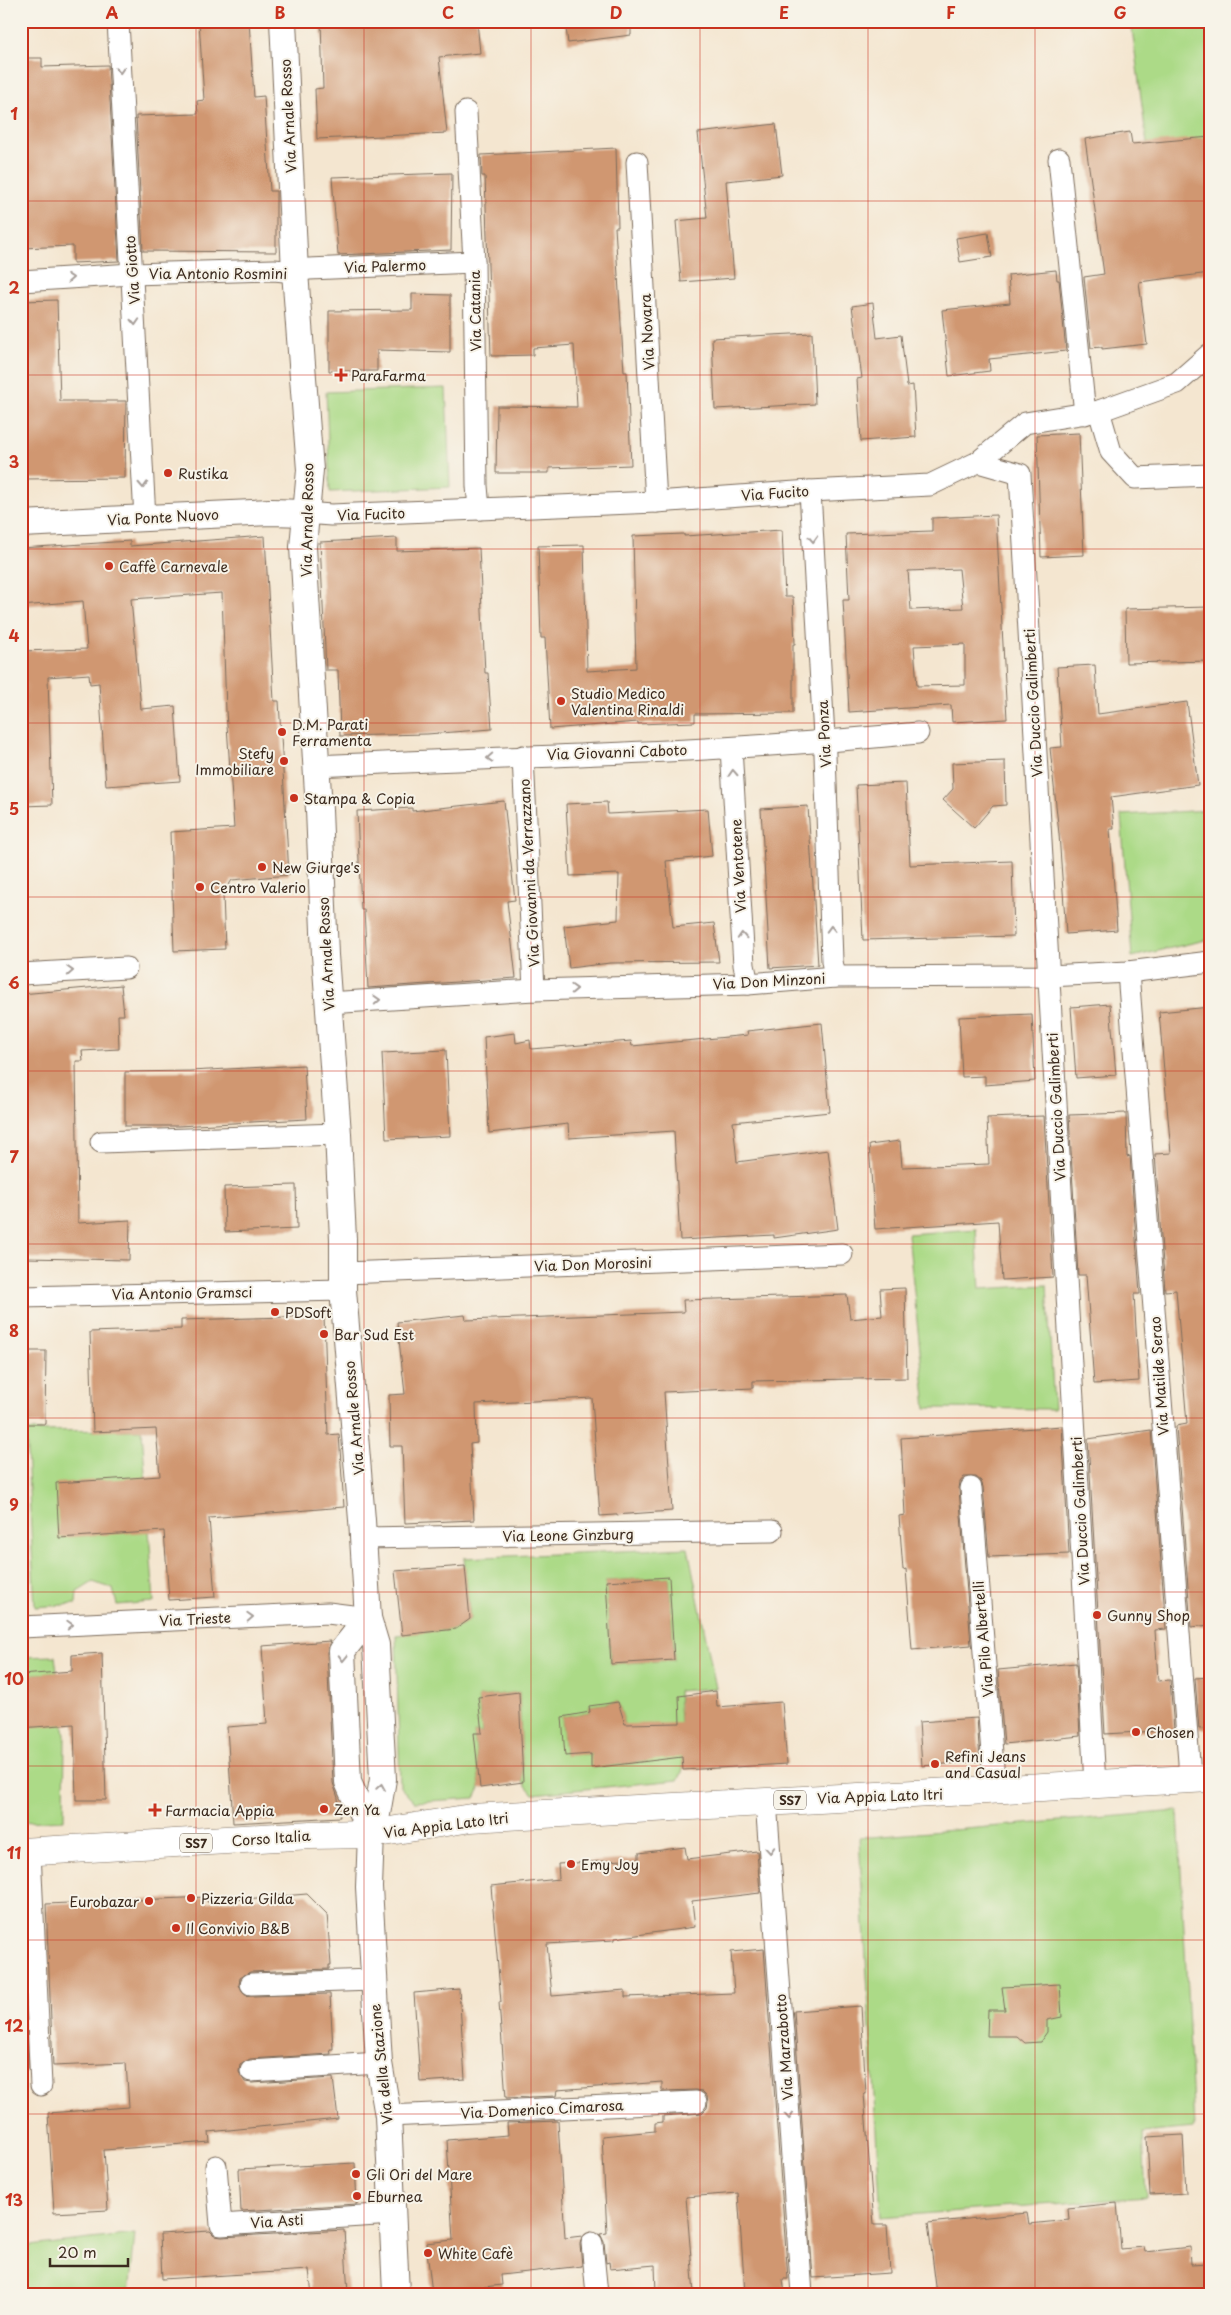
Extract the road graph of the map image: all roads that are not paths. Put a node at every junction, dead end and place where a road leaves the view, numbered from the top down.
1 (118, 21) edge
2 (284, 21) edge
3 (466, 112) dead end
4 (1059, 159) dead end
5 (637, 162) dead end
6 (474, 262) junction
7 (295, 272) junction
8 (132, 274) junction
9 (21, 281) edge
10 (1210, 354) edge
11 (1092, 412) junction
12 (978, 462) junction
13 (1210, 475) edge
14 (810, 491) junction
15 (656, 502) junction
16 (479, 509) junction
17 (305, 513) junction
18 (145, 518) junction
19 (21, 524) edge
20 (918, 732) dead end
21 (824, 742) junction
22 (731, 748) junction
23 (523, 756) junction
24 (316, 766) junction
25 (1210, 962) edge
26 (126, 968) dead end
27 (1128, 972) junction
28 (21, 974) edge
29 (1049, 976) junction
30 (835, 977) junction
31 (748, 984) junction
32 (534, 990) junction
33 (328, 1003) junction
34 (338, 1134) junction
35 (102, 1142) dead end
36 (842, 1254) dead end
37 (343, 1281) junction
38 (21, 1297) edge
39 (971, 1488) dead end
40 (772, 1531) dead end
41 (363, 1538) junction
42 (368, 1618) junction
43 (21, 1627) edge
44 (1199, 1779) edge
45 (1096, 1784) junction
46 (990, 1790) junction
47 (766, 1801) junction
48 (371, 1834) junction
49 (26, 1852) edge
50 (373, 1980) junction
51 (251, 1984) dead end
52 (379, 2063) junction
53 (251, 2071) dead end
54 (41, 2085) dead end
55 (696, 2102) dead end
56 (388, 2116) junction
57 (216, 2166) dead end
58 (393, 2214) junction
59 (592, 2243) dead end
60 (396, 2294) edge
61 (597, 2294) edge
62 (802, 2294) edge

1 -> 8 street, Via Giotto
2 - 7 street, Via Arnale Rosso
3 - 6 street, Via Catania
4 - 11 street
5 - 15 street, Via Novara
6 - 7 street, Via Palermo
6 - 16 street, Via Catania
7 - 8 street, Via Antonio Rosmini
7 - 17 street, Via Arnale Rosso
9 -> 8 street, Via Antonio Rosmini
8 -> 18 street, Via Giotto
10 - 11 street, Via Fucito
11 - 12 street, Via Fucito
11 - 13 street
12 - 14 street, Via Fucito
12 - 29 street, Via Duccio Galimberti
14 - 15 street, Via Fucito
14 -> 21 street, Via Ponza
15 - 16 street, Via Fucito
16 - 17 street, Via Fucito
17 - 18 street, Via Ponte Nuovo
17 - 24 street, Via Arnale Rosso
18 - 19 street, Via Ponte Nuovo
20 - 21 street, Via Giovanni Caboto
21 - 22 street, Via Giovanni Caboto
30 -> 21 street, Via Ponza
22 - 23 street, Via Giovanni Caboto
31 -> 22 street, Via Ventotene
23 -> 24 street, Via Giovanni Caboto
23 - 32 street, Via Giovanni da Verrazzano
24 - 33 street, Via Arnale Rosso
25 - 27 street, Via Don Minzoni
28 -> 26 street
27 - 29 street, Via Don Minzoni
27 - 44 street, Via Matilde Serao
29 - 30 street, Via Don Minzoni
29 - 45 street, Via Duccio Galimberti
30 - 31 street, Via Don Minzoni
32 -> 31 street, Via Don Minzoni
33 -> 32 street, Via Don Minzoni
33 - 34 street, Via Arnale Rosso
34 - 35 street
34 - 37 street, Via Arnale Rosso
36 - 37 street, Via Don Morosini
37 - 38 street, Via Antonio Gramsci
37 - 41 street, Via Arnale Rosso
39 - 46 street, Via Pilo Albertelli
40 - 41 street, Via Leone Ginzburg
41 - 42 street, Via Arnale Rosso
43 -> 42 street, Via Trieste
48 -> 42 street, Via Arnale Rosso
42 -> 48 street
44 - 45 main road, Via Appia Lato Itri / SS7
45 - 46 main road, Via Appia Lato Itri / SS7
46 - 47 main road, Via Appia Lato Itri / SS7
47 - 48 main road, Via Appia Lato Itri / SS7
47 -> 62 street, Via Marzabotto
48 - 49 main road, Corso Italia / SS7
48 - 50 street, Via della Stazione
49 - 54 street
50 - 51 street
50 - 52 street, Via della Stazione
52 - 53 street
52 - 56 street, Via della Stazione
55 - 56 street, Via Domenico Cimarosa
56 - 58 street, Via della Stazione
57 - 58 street, Via Asti
58 - 60 street, Via della Stazione
59 - 61 street

